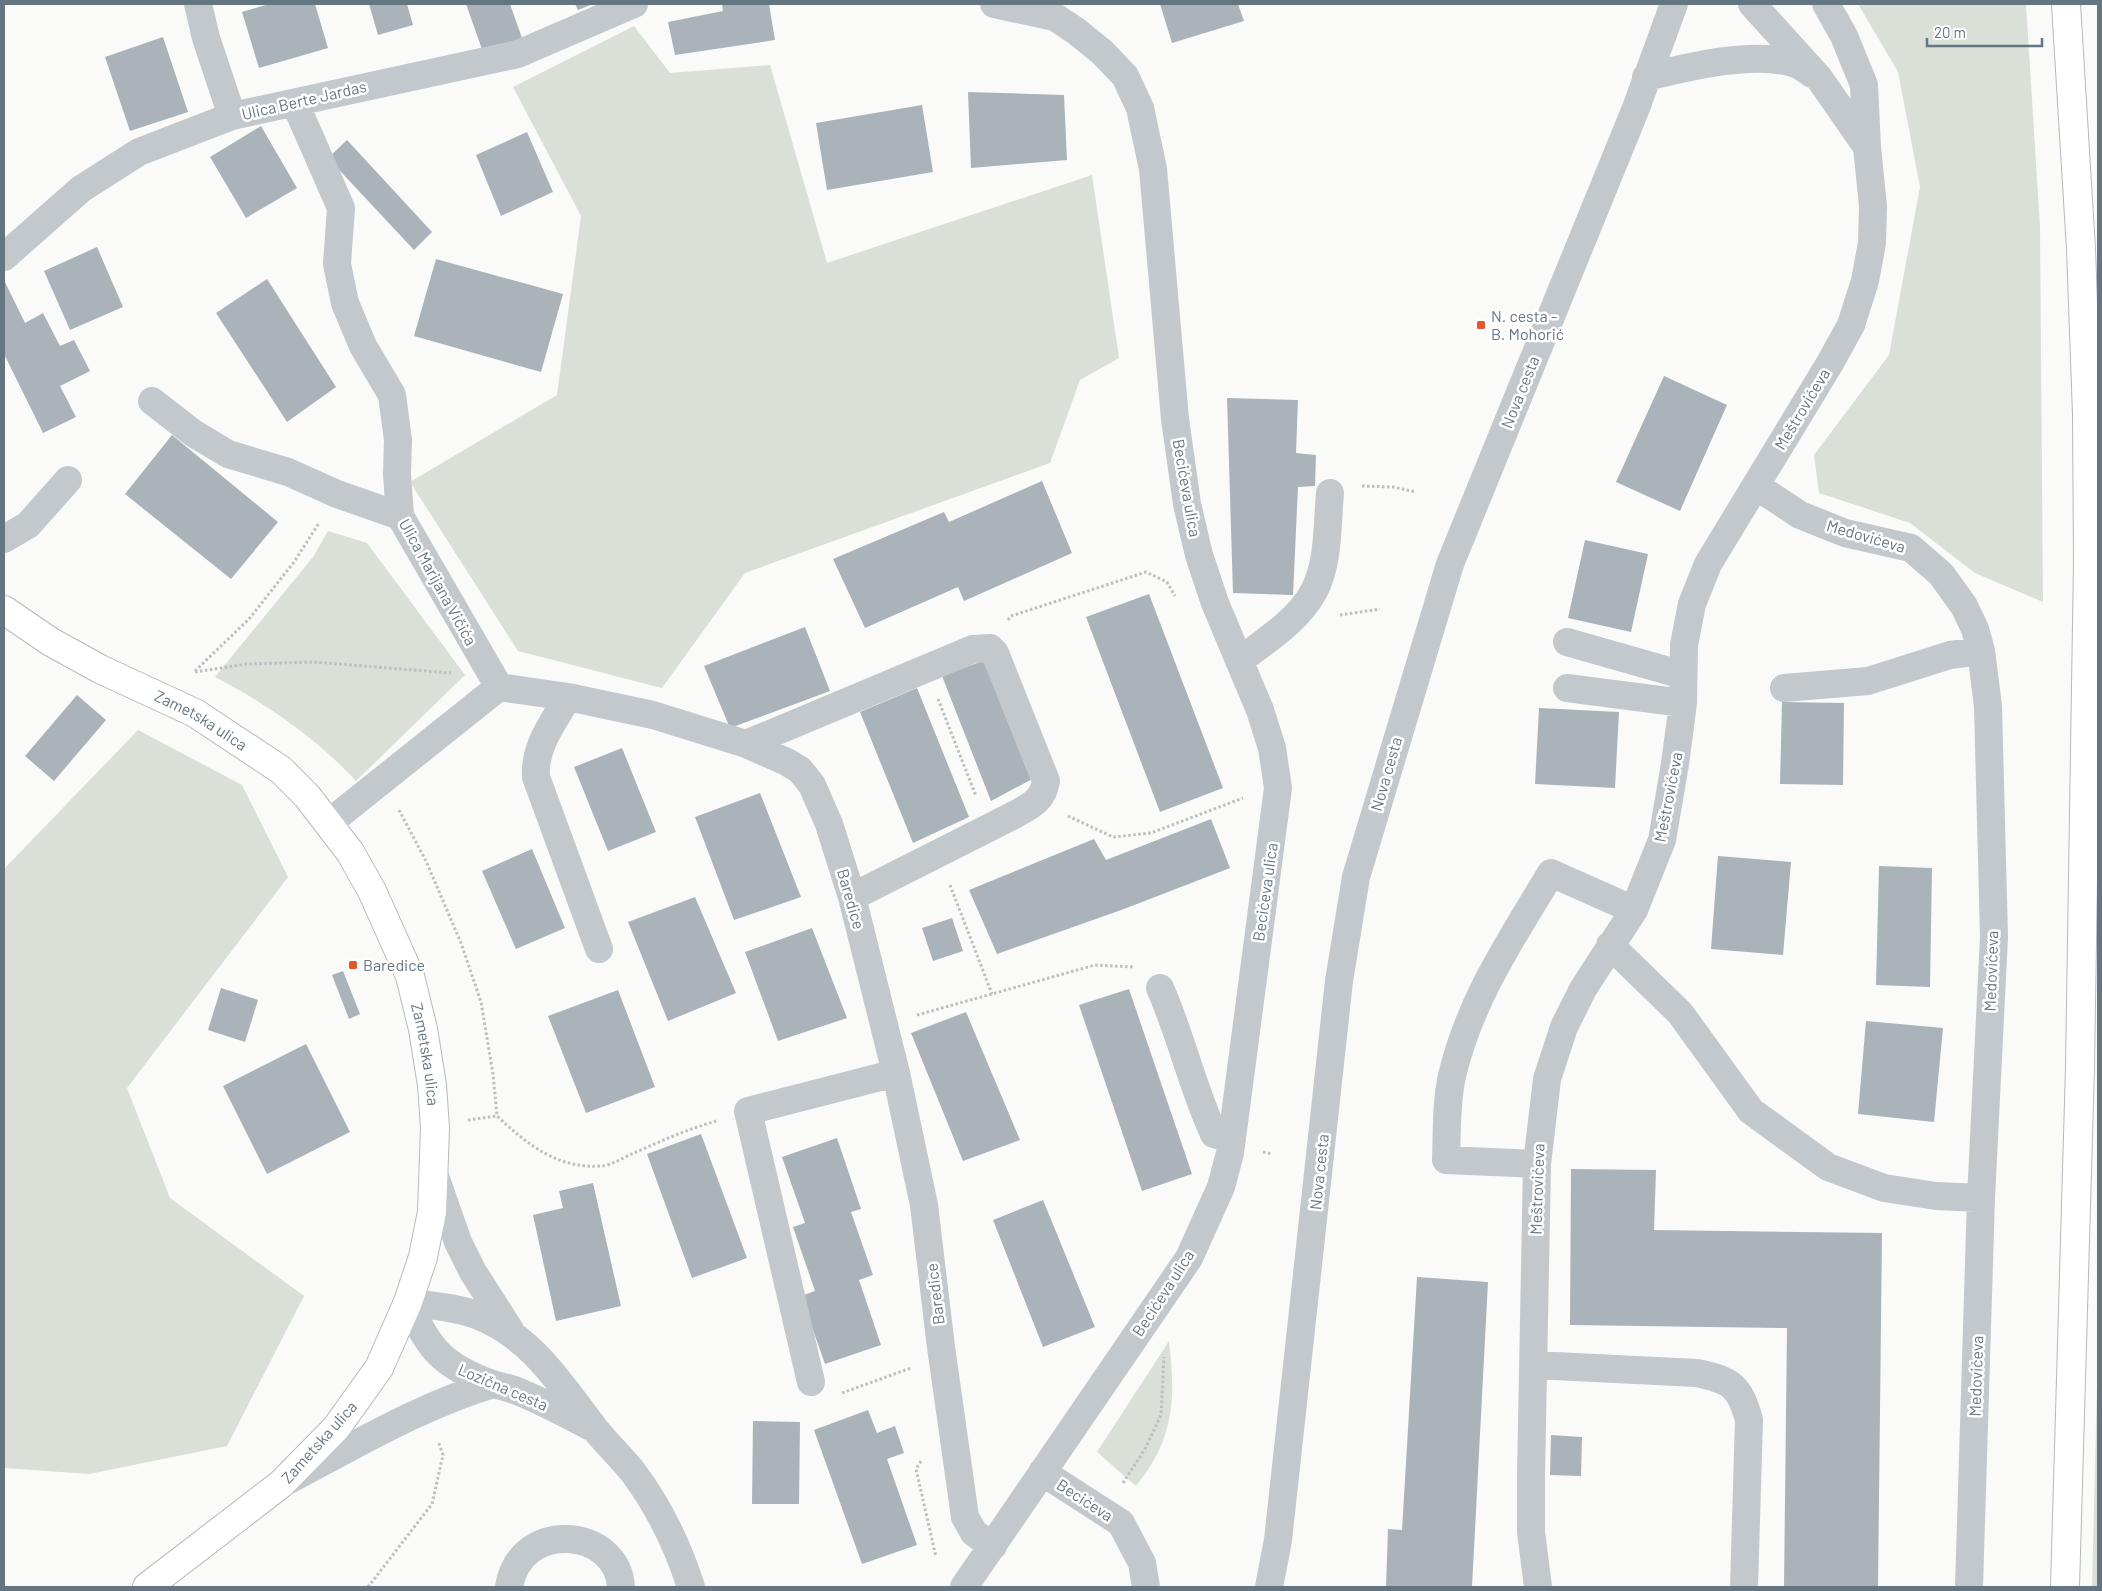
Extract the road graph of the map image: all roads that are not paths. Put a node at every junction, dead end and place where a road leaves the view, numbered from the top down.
1 (198, 4) edge
2 (634, 4) edge
3 (994, 4) edge
4 (1674, 4) edge
5 (1752, 4) edge
6 (1826, 4) edge
7 (2066, 4) edge
8 (1646, 77) junction
9 (1819, 78) junction
10 (295, 103) junction
11 (232, 116) junction
12 (1867, 146) junction
13 (4, 257) edge
14 (152, 401) dead end
15 (68, 480) dead end
16 (1756, 486) junction
17 (1330, 493) dead end
18 (400, 516) junction
19 (4, 539) edge
20 (4, 610) edge
21 (1567, 642) dead end
22 (1981, 651) junction
23 (1239, 661) junction
24 (1684, 675) junction
25 (499, 687) junction
26 (1566, 688) dead end
27 (1784, 688) dead end
28 (568, 697) junction
29 (1683, 702) junction
30 (746, 744) junction
31 (330, 822) junction
32 (852, 897) junction
33 (1634, 910) junction
34 (1610, 945) junction
35 (599, 949) dead end
36 (1160, 988) road end
37 (896, 1073) junction
38 (1232, 1139) junction
39 (1536, 1164) junction
40 (435, 1176) junction
41 (1981, 1198) junction
42 (408, 1302) junction
43 (514, 1335) junction
44 (1534, 1365) junction
45 (811, 1382) road end
46 (493, 1384) junction
47 (595, 1429) junction
48 (1042, 1472) junction
49 (281, 1484) junction
50 (993, 1546) junction
51 (146, 1587) edge
52 (509, 1587) edge
53 (621, 1587) edge
54 (691, 1587) edge
55 (964, 1587) edge
56 (1146, 1587) edge
57 (1270, 1587) edge
58 (1538, 1587) edge
59 (1744, 1587) edge
60 (1969, 1587) edge
61 (2065, 1587) edge

1 - 11 street
2 - 10 street, Ulica Berte Jardas
3 - 23 street, Becićeva ulica
4 - 8 street, Nova cesta
5 - 9 street, Meštrovićeva
6 - 12 street, Meštrovićeva
7 - 61 main road
8 - 9 street, Meštrovićeva
8 - 57 street, Nova cesta
9 - 12 street, Meštrovićeva
10 - 11 street, Ulica Berte Jardas
10 - 18 street, Ulica Marijana Vičića
11 - 13 street, Ulica Berte Jardas
12 - 16 street, Meštrovićeva
14 - 18 street
15 - 19 street
16 - 22 street, Medovićeva
16 - 24 street, Meštrovićeva
17 - 23 street
18 - 25 street, Ulica Marijana Vičića
20 - 31 main road, Zametska ulica
21 - 24 street
22 - 27 street
22 - 41 street, Medovićeva
23 - 38 street, Becićeva ulica
24 - 29 street, Meštrovićeva
25 - 28 street, Baredice
25 - 31 street
26 - 29 street
28 - 30 street, Baredice
28 - 35 street
29 - 33 street, Meštrovićeva
30 - 32 street, Baredice
30 - 32 street
31 - 40 main road, Zametska ulica
32 - 37 street, Baredice
33 - 34 street, Meštrovićeva
33 - 39 street
34 - 39 street, Meštrovićeva
34 - 41 street
36 - 38 street
37 - 45 street
37 - 50 street, Baredice
38 - 48 street, Becićeva ulica
39 - 44 street, Meštrovićeva
40 - 42 main road, Zametska ulica
40 - 43 street
41 - 60 street, Medovićeva
42 - 43 street, Lozična cesta
42 - 46 street, Lozična cesta
42 - 49 main road, Zametska ulica
43 - 47 street, Lozična cesta
44 - 58 street, Meštrovićeva
44 - 59 street
46 - 47 street, Lozična cesta
46 - 49 street
47 - 54 street, Lozična cesta
48 - 50 street, Becićeva ulica
48 - 56 street, Becićeva
49 - 51 main road, Zametska ulica
50 - 55 street, Becićeva ulica
52 - 53 street

